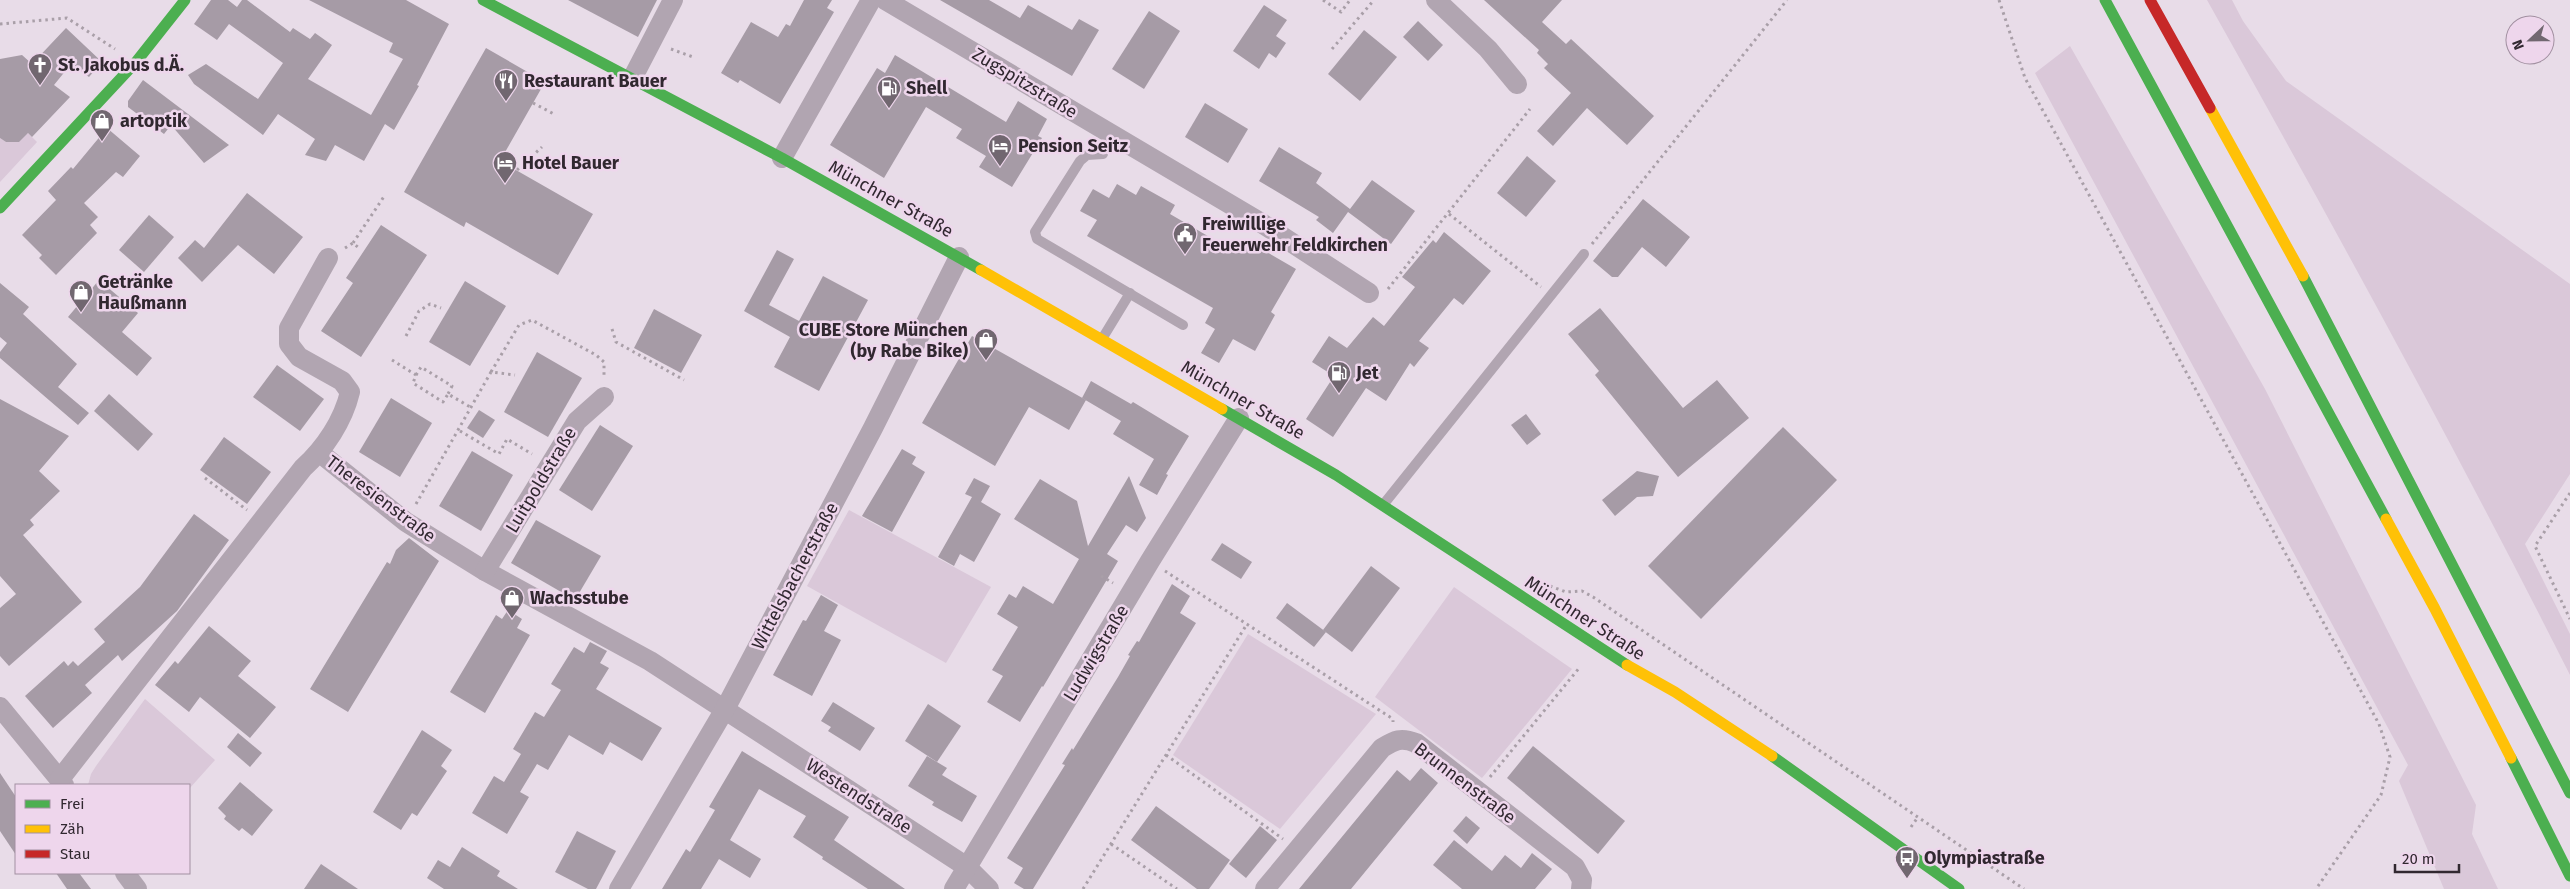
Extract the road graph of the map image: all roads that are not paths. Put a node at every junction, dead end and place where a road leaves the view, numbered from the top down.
1 (185, 0) edge
2 (482, 0) edge
3 (673, 0) edge
4 (871, 0) edge
5 (885, 0) edge
6 (1436, 0) edge
7 (2105, 0) edge
8 (2150, 0) edge
9 (632, 79) junction
10 (1516, 84) dead end
11 (1103, 154) dead end
12 (782, 158) junction
13 (0, 208) edge
14 (1584, 254) road end
15 (959, 257) junction
16 (328, 258) dead end
17 (1378, 292) road end
18 (1130, 293) junction
19 (1183, 325) dead end
20 (1102, 339) junction
21 (604, 397) road end
22 (1239, 418) junction
23 (320, 453) junction
24 (1382, 505) junction
25 (485, 571) junction
26 (0, 707) edge
27 (725, 709) junction
28 (62, 782) edge
29 (2570, 793) edge
30 (967, 867) junction
31 (126, 874) edge
32 (2570, 876) edge
33 (1959, 887) edge
34 (137, 889) edge
35 (619, 889) edge
36 (954, 889) edge
37 (989, 889) edge
38 (1265, 889) edge
39 (1581, 889) edge

1 - 13 main road
2 - 9 main road, Münchner Straße
3 - 9 street
4 - 12 street
5 - 17 street, Zugspitzstraße
6 - 10 street
7 - 32 main road
8 - 29 main road
9 - 12 main road, Münchner Straße
11 - 18 lane
12 - 15 main road, Münchner Straße
14 - 24 lane
15 - 20 main road, Münchner Straße
15 - 27 street, Wittelsbacherstraße
16 - 23 street
18 - 19 lane
18 - 20 lane
20 - 22 main road, Münchner Straße
21 - 25 street, Luitpoldstraße
22 - 24 main road, Münchner Straße
22 - 30 street, Ludwigstraße
23 - 25 street, Theresienstraße
23 - 28 street, Theresienstraße
24 - 33 main road, Münchner Straße
25 - 27 street, Theresienstraße
26 - 28 street
27 - 30 street, Westendstraße
27 - 35 street, Wittelsbacherstraße
30 - 36 street, Ludwigstraße
30 - 37 street, Westendstraße
31 - 34 street
38 - 39 street, Brunnenstraße

